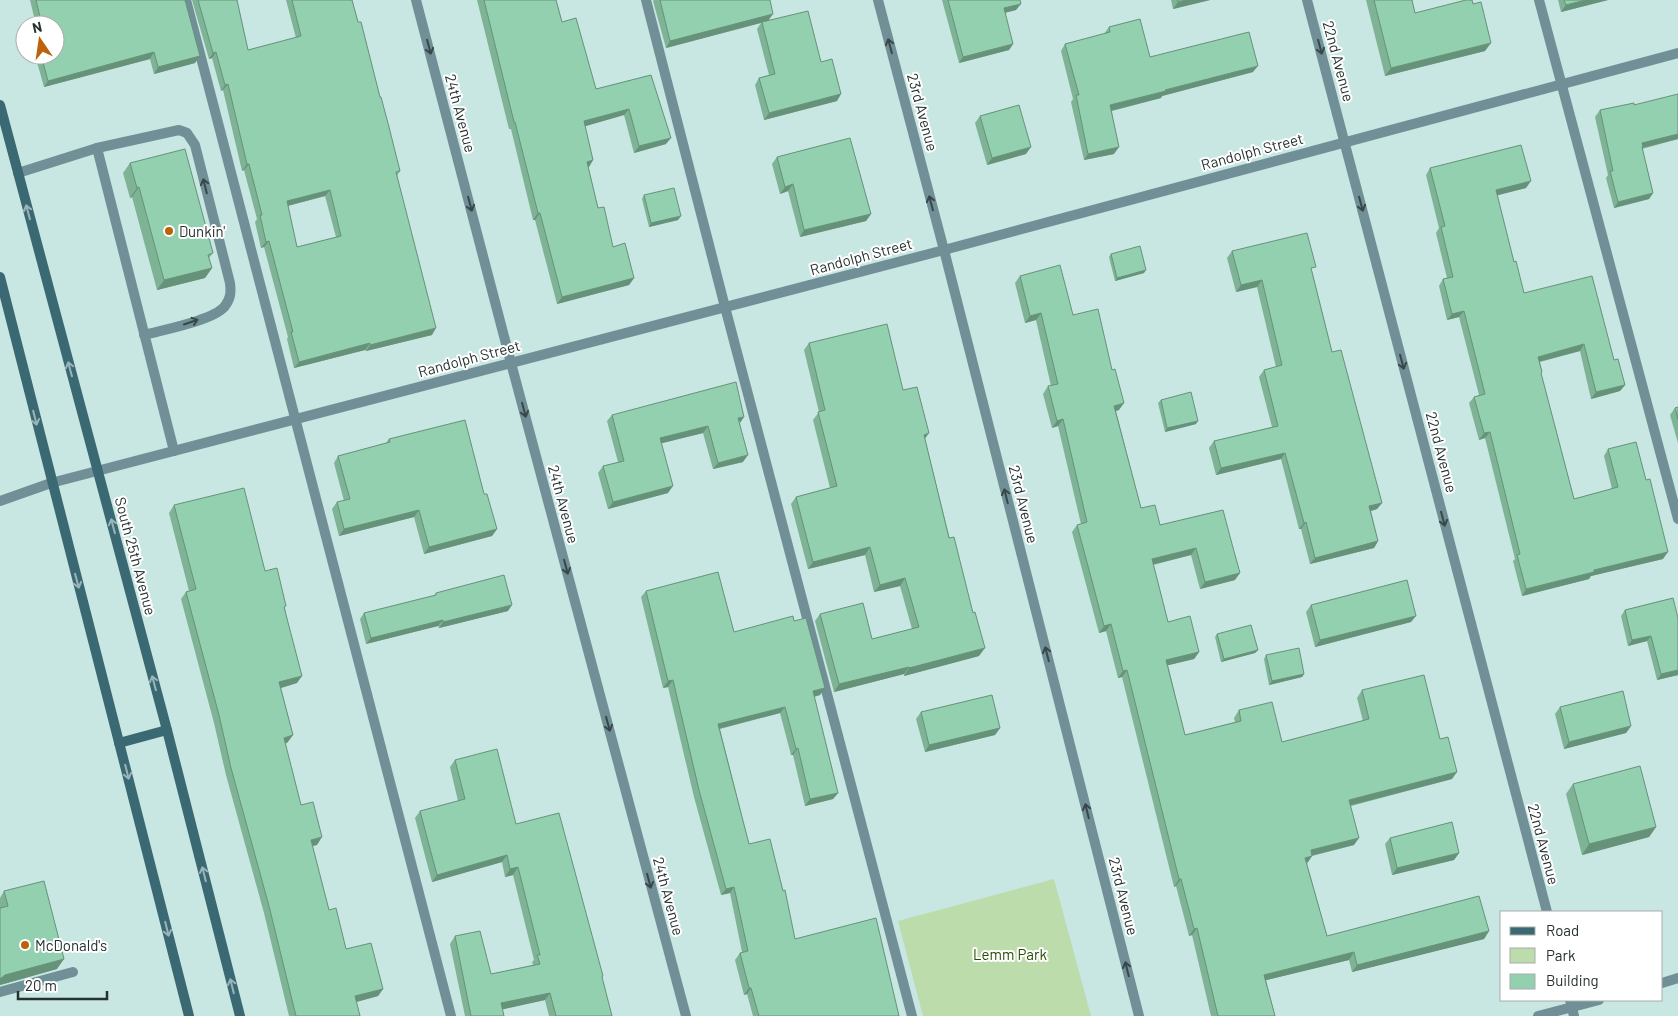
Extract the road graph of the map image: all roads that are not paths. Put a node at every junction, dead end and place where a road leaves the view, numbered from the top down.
1 (186, 0) edge
2 (416, 0) edge
3 (646, 0) edge
4 (878, 0) edge
5 (1307, 0) edge
6 (1539, 0) edge
7 (1678, 53) edge
8 (1561, 84) junction
9 (0, 105) edge
10 (1345, 142) junction
11 (97, 148) junction
12 (18, 173) junction
13 (944, 250) junction
14 (0, 277) edge
15 (725, 307) junction
16 (144, 335) junction
17 (511, 363) junction
18 (296, 419) junction
19 (174, 451) junction
20 (98, 470) junction
21 (51, 483) junction
22 (0, 501) edge
23 (1678, 518) edge
24 (167, 730) junction
25 (119, 743) junction
26 (1547, 911) edge
27 (73, 972) dead end
28 (1678, 978) edge
29 (1663, 983) edge
30 (0, 992) edge
31 (1596, 1001) edge
32 (1572, 1008) edge
33 (189, 1016) edge
34 (240, 1016) edge
35 (451, 1016) edge
36 (686, 1016) edge
37 (912, 1016) edge
38 (1139, 1016) edge
39 (1538, 1016) edge

1 - 18 street
2 -> 17 street, 24th Avenue
3 - 15 street
13 -> 4 street, 23rd Avenue
5 -> 10 street, 22nd Avenue
6 - 8 street
7 - 8 street, Randolph Street
8 - 10 street, Randolph Street
8 - 23 street
9 - 12 main road, South 25th Avenue
10 - 13 street, Randolph Street
10 -> 26 street, 22nd Avenue
11 - 12 street
11 - 16 street
16 -> 11 street
20 -> 12 main road, South 25th Avenue
13 - 15 street, Randolph Street
38 -> 13 street, 23rd Avenue
14 -> 21 main road
15 - 17 street, Randolph Street
15 - 37 street
16 - 19 street
17 - 18 street, Randolph Street
17 -> 36 street, 24th Avenue
18 - 19 street, Randolph Street
18 - 35 street
19 - 20 street, Randolph Street
20 - 21 street, Randolph Street
24 -> 20 main road, South 25th Avenue
21 - 22 street, Randolph Street
21 -> 25 main road
24 - 25 main road
34 -> 24 main road, South 25th Avenue
25 -> 33 main road
27 - 30 street
28 - 29 street
31 - 32 street
32 - 39 street

